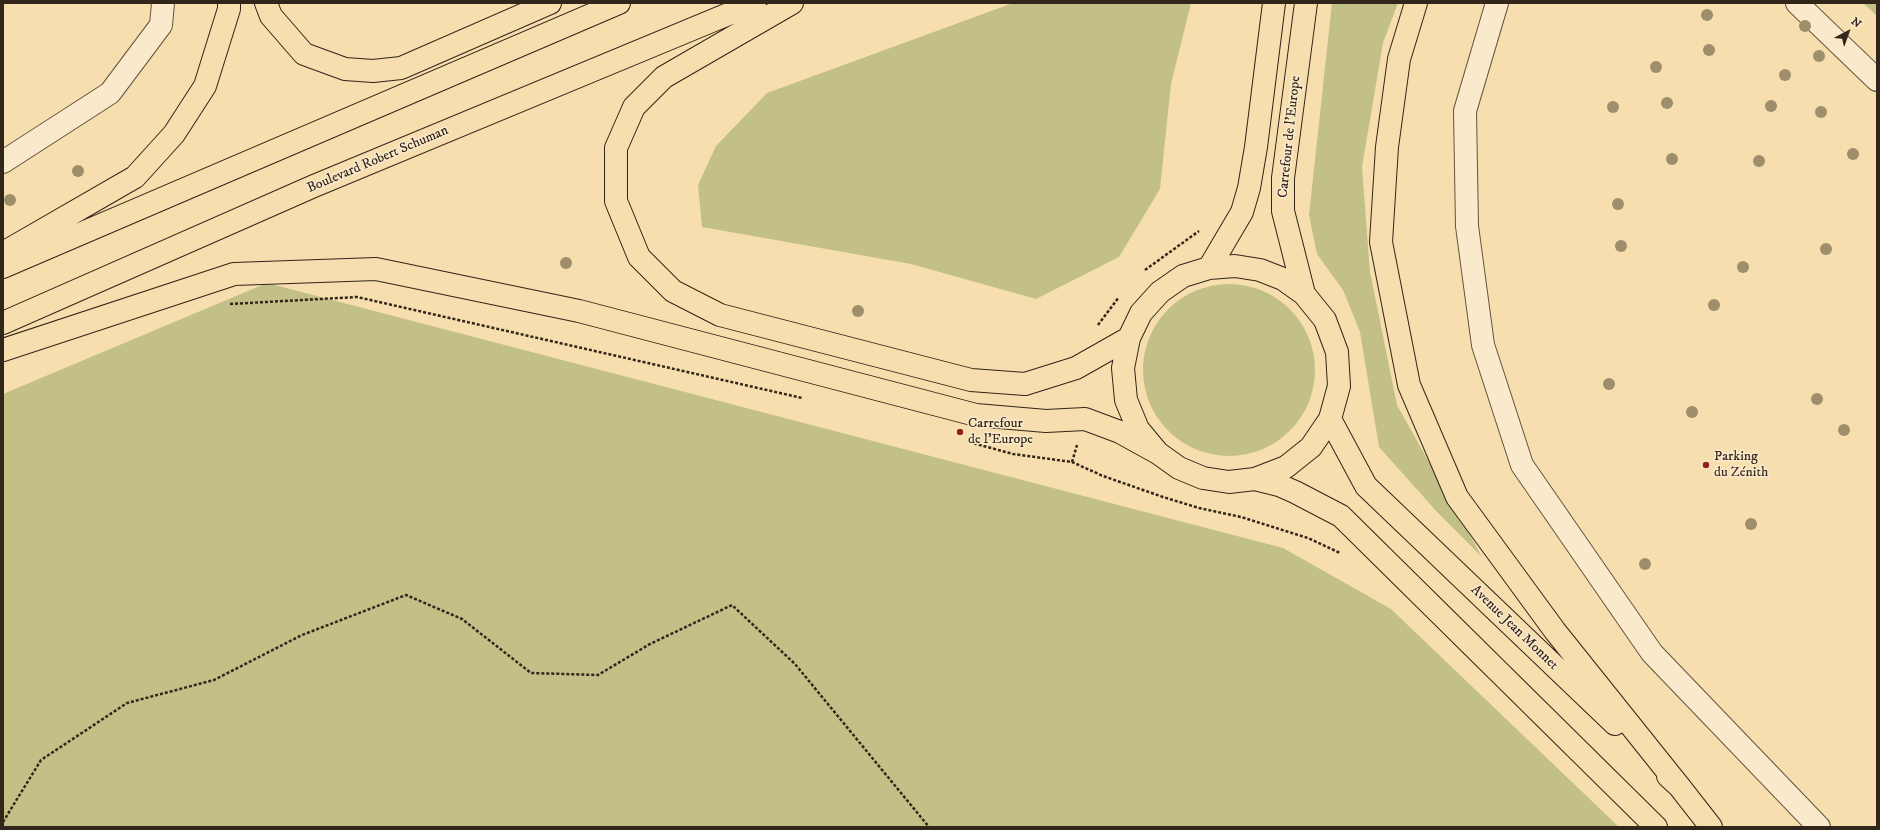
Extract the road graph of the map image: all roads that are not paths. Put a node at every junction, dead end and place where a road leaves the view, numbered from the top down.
1 (163, 3) edge
2 (229, 3) edge
3 (266, 3) edge
4 (550, 3) edge
5 (619, 3) edge
6 (755, 3) edge
7 (792, 3) edge
8 (1274, 3) edge
9 (1306, 3) edge
10 (1416, 3) edge
11 (1497, 3) edge
12 (1797, 3) edge
13 (1877, 80) edge
14 (3, 162) edge
15 (3, 253) edge
16 (3, 267) edge
17 (1209, 268) junction
18 (1304, 294) junction
19 (3, 323) edge
20 (1129, 338) junction
21 (3, 350) edge
22 (1330, 419) junction
23 (1158, 453) junction
24 (1255, 479) junction
25 (1679, 786) junction
26 (1656, 827) edge
27 (1711, 827) edge
28 (1819, 827) edge

1 - 14 lane
2 - 15 main road
3 - 4 main road
5 - 16 main road
6 - 19 main road, Boulevard Robert Schuman
7 - 20 main road
8 - 17 main road
9 - 18 main road, Carrefour de l'Europe
10 - 25 main road
11 - 28 lane
12 - 13 lane
17 - 18 main road, Carrefour de l'Europe
17 - 20 main road, Carrefour de l'Europe
18 - 22 main road, Carrefour de l'Europe
20 - 23 main road, Carrefour de l'Europe
21 - 23 main road
22 - 24 main road, Carrefour de l'Europe
22 - 25 main road, Avenue Jean Monnet
23 - 24 main road, Carrefour de l'Europe
24 - 26 main road
25 - 27 main road, Avenue Jean Monnet

